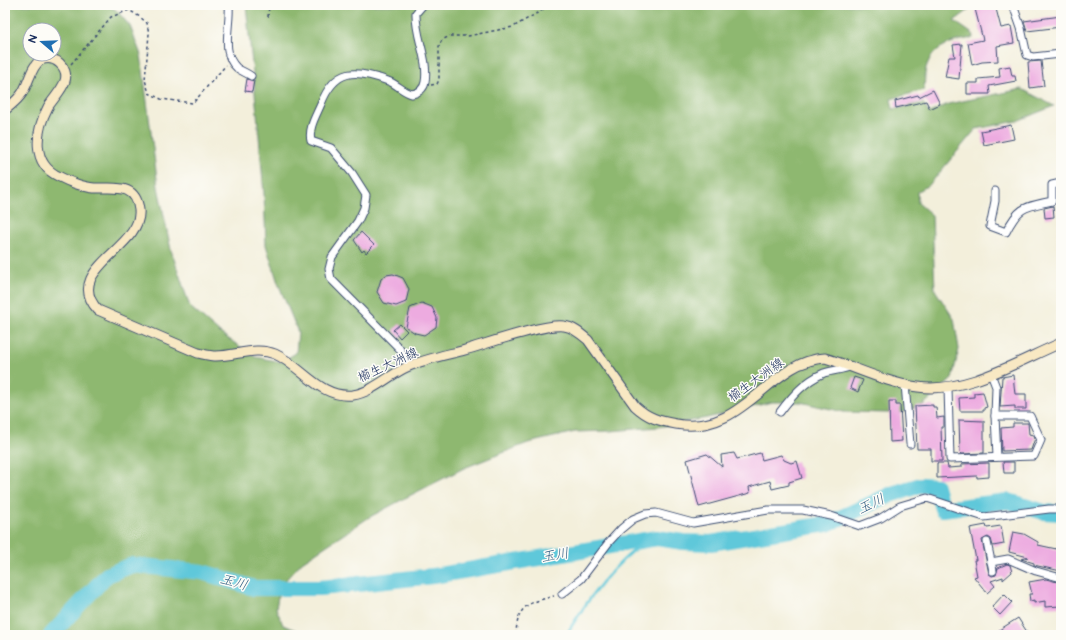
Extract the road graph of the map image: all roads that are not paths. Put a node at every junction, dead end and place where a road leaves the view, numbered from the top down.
1 (228, 5) edge
2 (423, 5) edge
3 (1013, 5) edge
4 (1061, 54) edge
5 (251, 76) dead end
6 (5, 110) edge
7 (1061, 183) edge
8 (995, 191) dead end
9 (1061, 343) edge
10 (409, 366) junction
11 (852, 366) junction
12 (991, 374) junction
13 (905, 384) junction
14 (948, 388) junction
15 (780, 412) dead end
16 (995, 416) junction
17 (910, 444) dead end
18 (996, 457) junction
19 (1061, 509) edge
20 (987, 542) dead end
21 (991, 562) junction
22 (993, 571) dead end
23 (1061, 578) edge
24 (562, 594) road end

1 - 5 street
2 - 10 street
3 - 4 street
6 - 10 main road, 櫛生大洲線
7 - 8 street
9 - 12 main road, 櫛生大洲線
10 - 11 main road, 櫛生大洲線
11 - 13 main road, 櫛生大洲線
11 - 15 street
12 - 14 main road, 櫛生大洲線
12 - 16 street
13 - 14 main road, 櫛生大洲線
13 - 17 street
14 - 18 street
16 - 18 street
16 - 18 street
19 - 24 street
20 - 21 street
21 - 22 street
21 - 23 street

